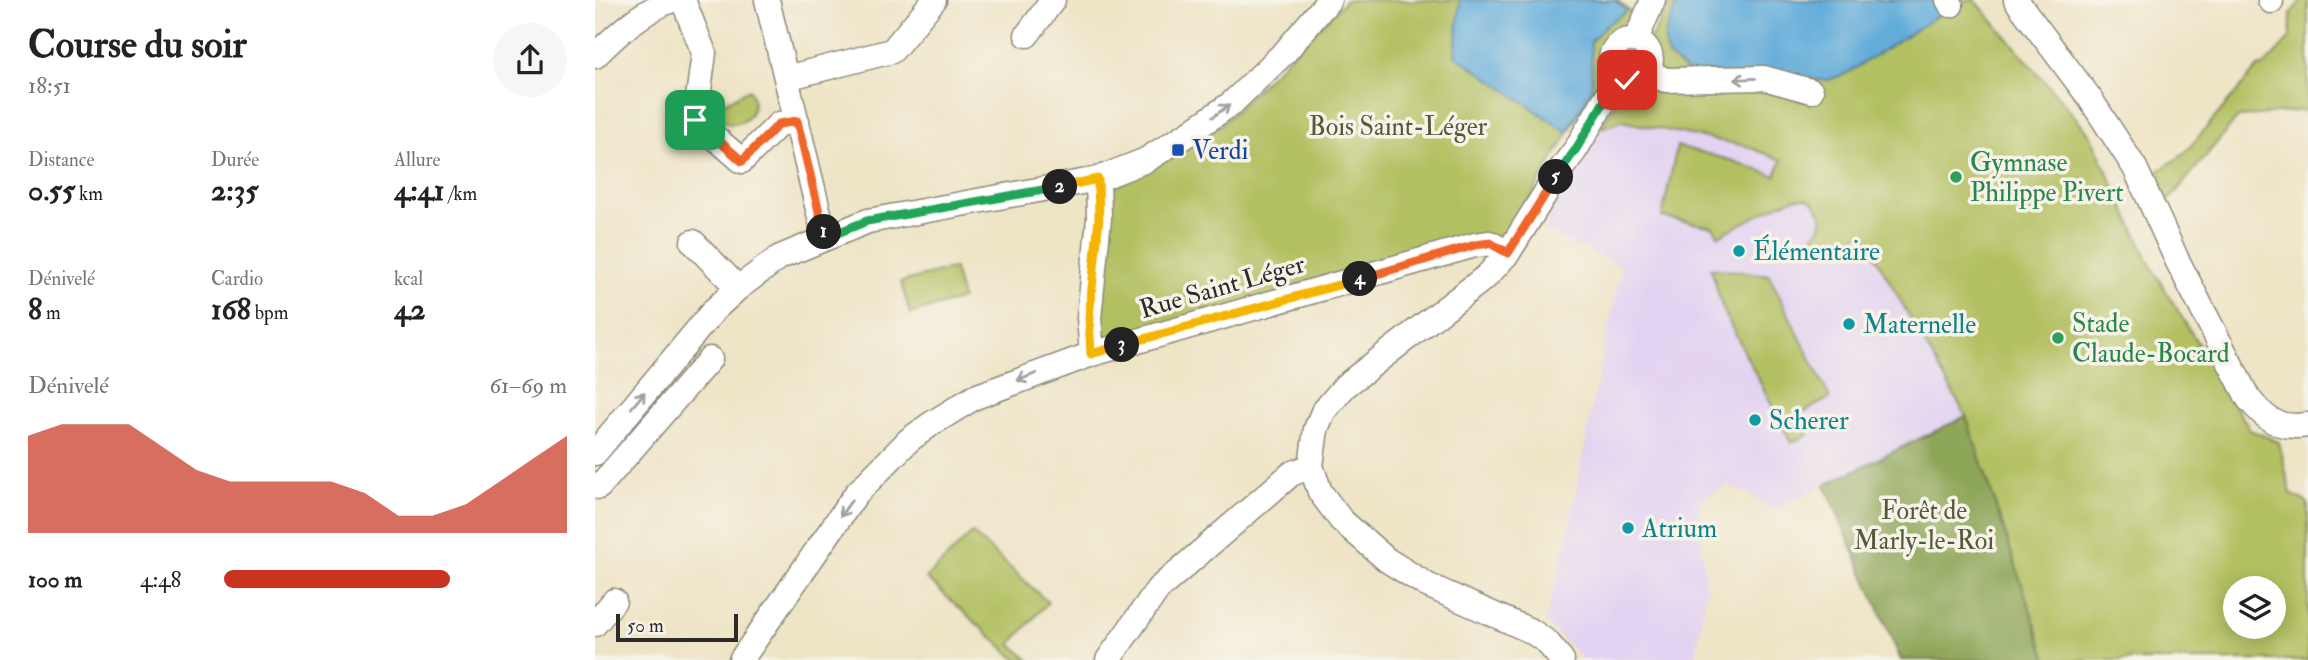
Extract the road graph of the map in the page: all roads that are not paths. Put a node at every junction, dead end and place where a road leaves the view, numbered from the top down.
1 (672, 0) edge
2 (683, 0) edge
3 (767, 0) edge
4 (934, 0) edge
5 (1053, 0) edge
6 (1329, 0) edge
7 (1653, 0) edge
8 (2016, 0) edge
9 (1027, 35) dead end
10 (1637, 41) junction
11 (595, 56) edge
12 (1657, 76) junction
13 (786, 78) junction
14 (1621, 78) junction
15 (1811, 91) dead end
16 (797, 121) junction
17 (1098, 179) junction
18 (825, 238) junction
19 (692, 242) dead end
20 (1508, 253) junction
21 (738, 288) junction
22 (1091, 354) junction
23 (710, 359) dead end
24 (2308, 425) edge
25 (595, 453) edge
26 (1311, 466) junction
27 (595, 485) edge
28 (614, 601) dead end
29 (595, 624) edge
30 (741, 660) edge
31 (1108, 660) edge
32 (1562, 660) edge

1 - 11 street
2 - 16 street
3 - 13 street
4 - 13 street
5 - 9 street
17 -> 6 street
7 - 10 street
8 - 24 street
10 - 12 street
10 - 14 street
12 - 14 street
15 -> 12 street
13 - 16 street
14 - 20 street
16 - 18 street
17 - 18 street
17 - 22 street
18 - 21 street
19 - 21 street
20 - 22 street, Rue Saint Léger
20 - 26 street
25 -> 21 street
22 -> 30 street, Rue Saint Léger
23 - 27 street
26 - 31 street
26 - 32 street
28 - 29 street

